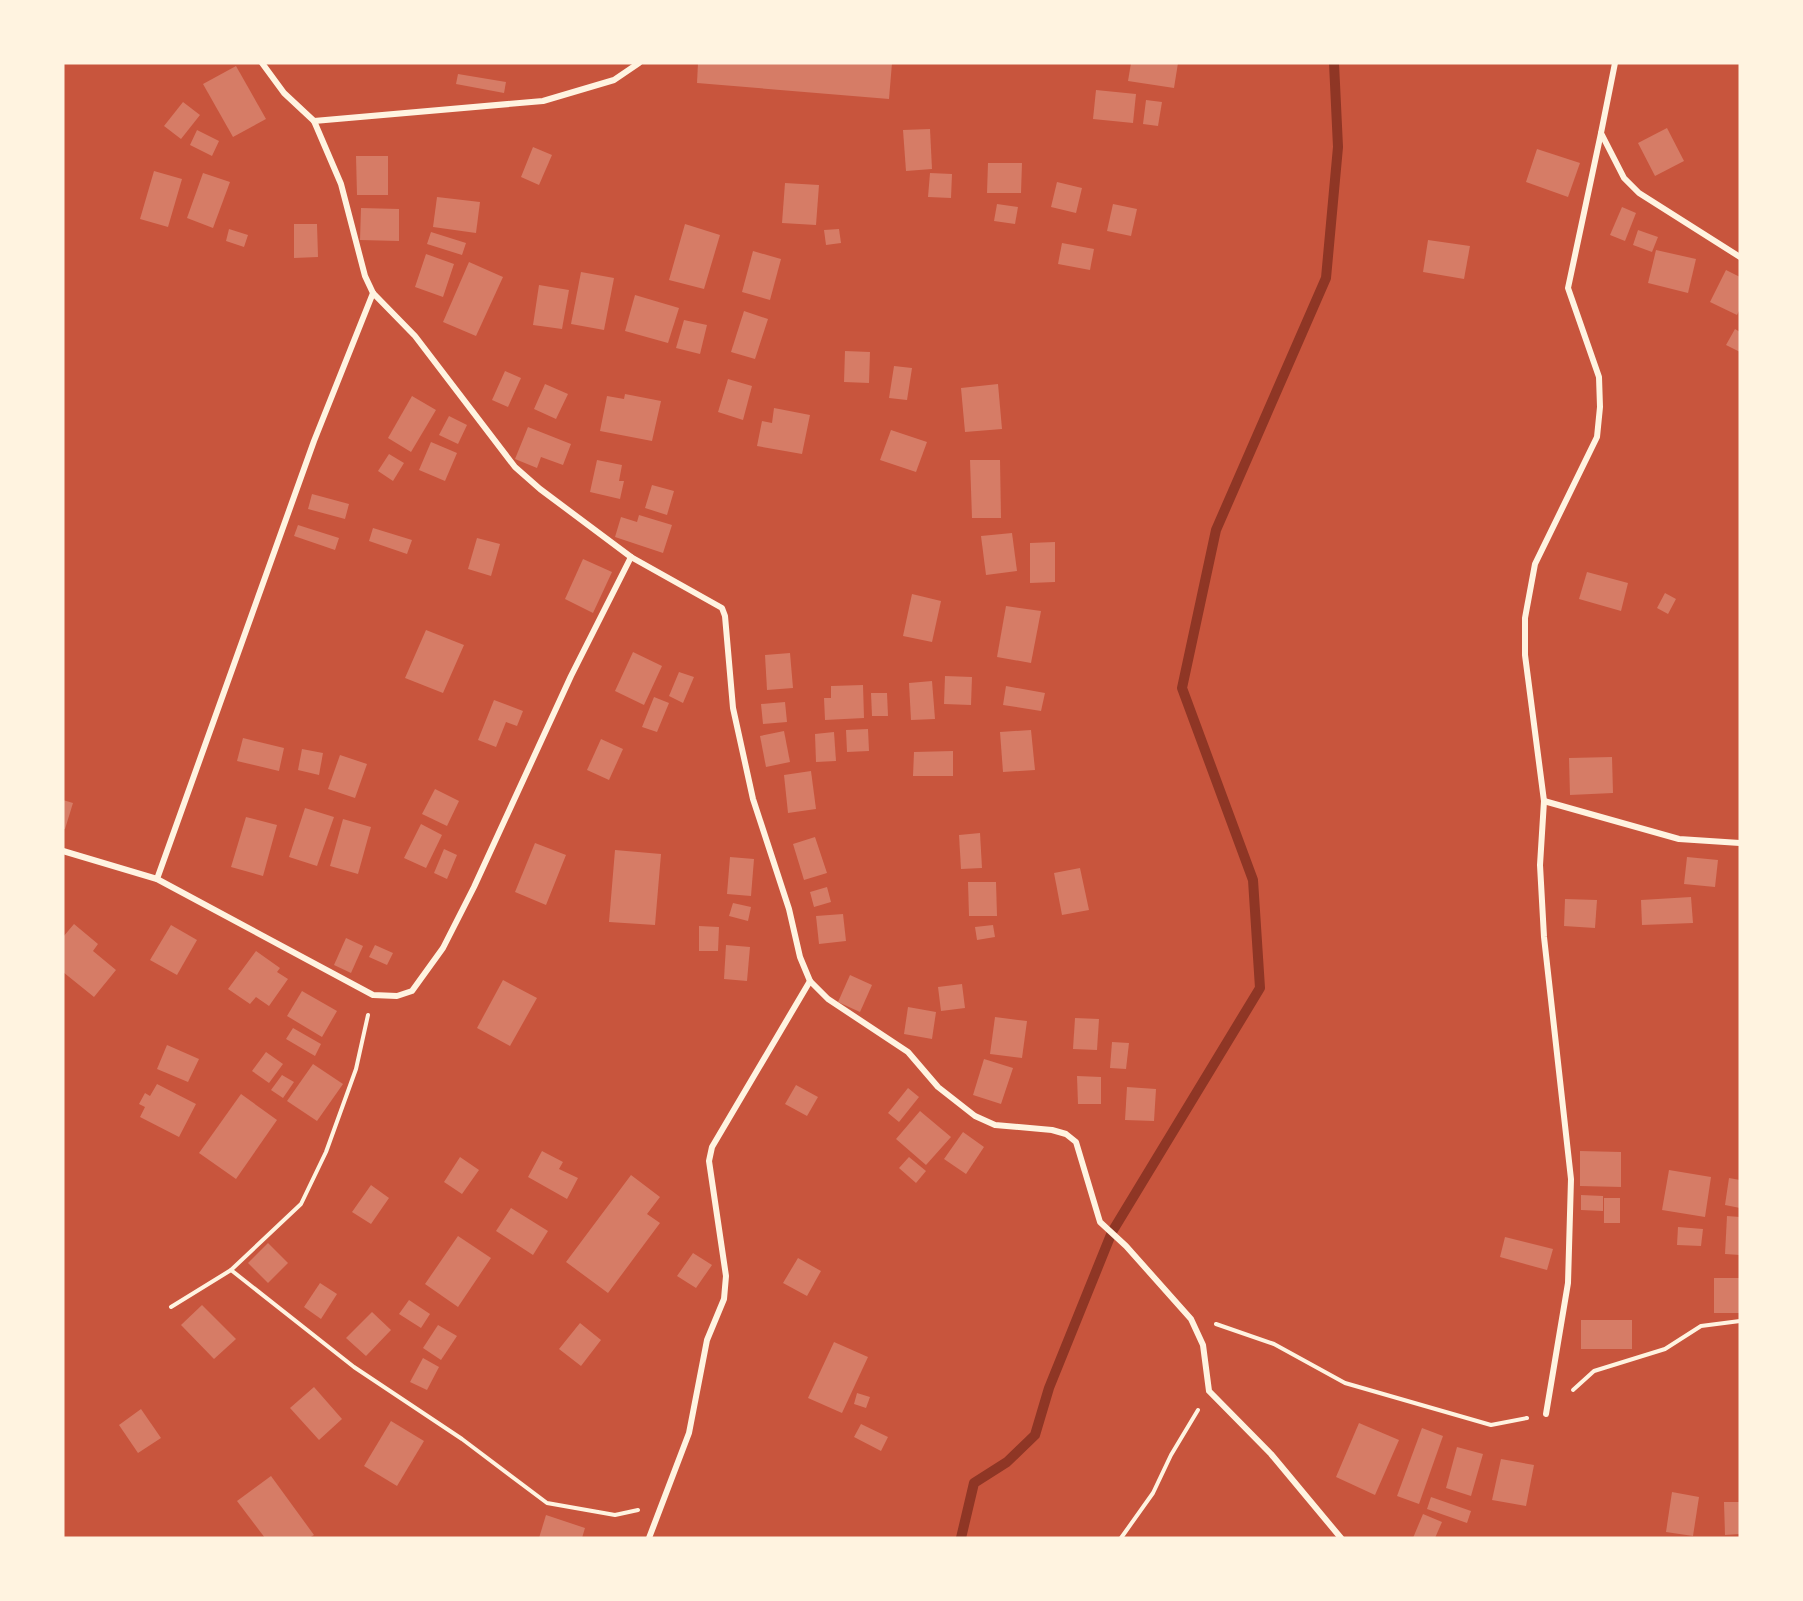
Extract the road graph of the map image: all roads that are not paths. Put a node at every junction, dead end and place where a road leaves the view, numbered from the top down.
1 (262, 63) edge
2 (639, 63) edge
3 (1615, 63) edge
4 (314, 121) junction
5 (1601, 133) junction
6 (1740, 257) edge
7 (373, 293) junction
8 (631, 558) junction
9 (1545, 801) junction
10 (1740, 843) edge
11 (63, 851) edge
12 (157, 879) junction
13 (810, 981) junction
14 (1546, 1414) road end
15 (649, 1538) edge
16 (1341, 1538) edge

1 - 4 street
2 - 4 street
3 - 5 street
4 - 7 street
5 - 6 street
5 - 9 street
7 - 8 street
7 - 12 street
8 - 12 street
8 - 13 street
9 - 10 street
9 - 14 street
11 - 12 street
13 - 15 street
13 - 16 street

